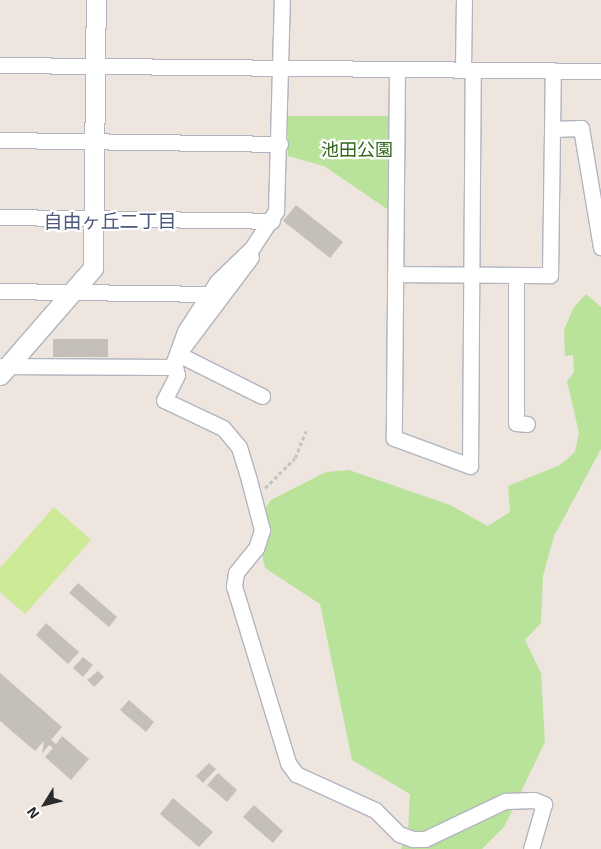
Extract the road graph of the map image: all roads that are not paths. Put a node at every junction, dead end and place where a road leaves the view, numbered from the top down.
1 (96, 0) edge
2 (282, 0) edge
3 (464, 0) edge
4 (0, 66) edge
5 (95, 66) junction
6 (281, 68) junction
7 (397, 69) junction
8 (468, 70) junction
9 (554, 70) junction
10 (601, 71) edge
11 (552, 128) junction
12 (0, 140) edge
13 (94, 141) junction
14 (280, 144) junction
15 (0, 217) edge
16 (94, 218) junction
17 (272, 221) junction
18 (601, 247) edge
19 (252, 248) junction
20 (396, 274) junction
21 (472, 275) junction
22 (516, 275) junction
23 (0, 291) edge
24 (71, 292) junction
25 (209, 294) junction
26 (176, 358) junction
27 (2, 369) edge
28 (262, 396) dead end
29 (527, 424) dead end
30 (532, 849) edge

1 - 5 street
2 - 6 street
3 - 8 street
4 - 5 street
5 - 6 street
5 - 13 street
6 - 7 street
6 - 14 street
7 - 8 street
7 - 20 street
8 - 9 street
8 - 21 street
9 - 10 street
9 - 11 street
11 - 18 street
11 - 22 street
12 - 13 street
13 - 14 street
13 - 16 street
14 - 17 street
15 - 16 street
16 - 17 street
16 - 24 street
17 - 19 street
19 - 25 street
19 - 26 street
20 - 21 street
20 - 21 street
21 - 22 street
22 - 29 street
23 - 24 street
24 - 25 street
24 - 27 street
25 - 26 street
26 - 27 street
26 - 28 street
26 - 30 street

